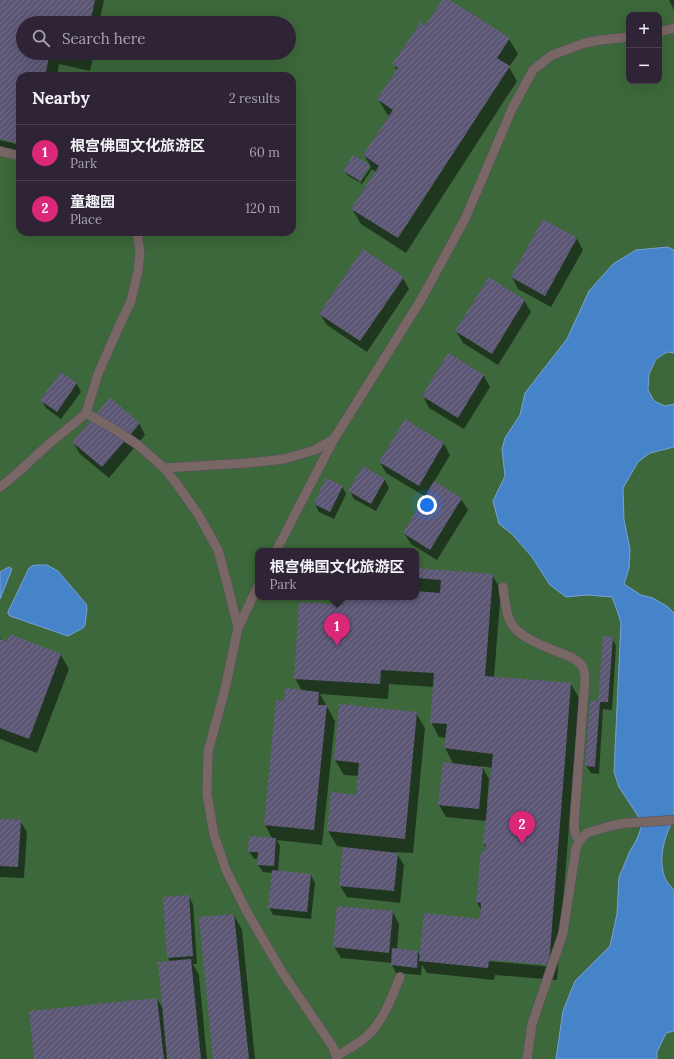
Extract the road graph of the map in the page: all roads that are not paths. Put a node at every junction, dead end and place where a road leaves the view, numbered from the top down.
1 (674, 28) edge
2 (662, 31) edge
3 (626, 37) edge
4 (0, 151) edge
5 (16, 155) edge
6 (138, 236) edge
7 (86, 413) junction
8 (334, 439) junction
9 (164, 468) junction
10 (0, 487) edge
11 (278, 548) edge
12 (503, 587) dead end
13 (255, 592) edge
14 (238, 628) junction
15 (674, 820) edge
16 (579, 841) junction
17 (400, 977) dead end
18 (337, 1057) edge
19 (527, 1059) edge

1 - 2 lane
3 - 8 lane
4 - 5 lane
6 - 7 lane
7 - 9 lane
7 - 10 lane
8 - 9 lane
8 - 11 lane
9 - 14 lane
12 - 16 lane
13 - 14 lane
14 - 18 lane
15 - 16 lane
16 - 19 lane
17 - 18 lane

